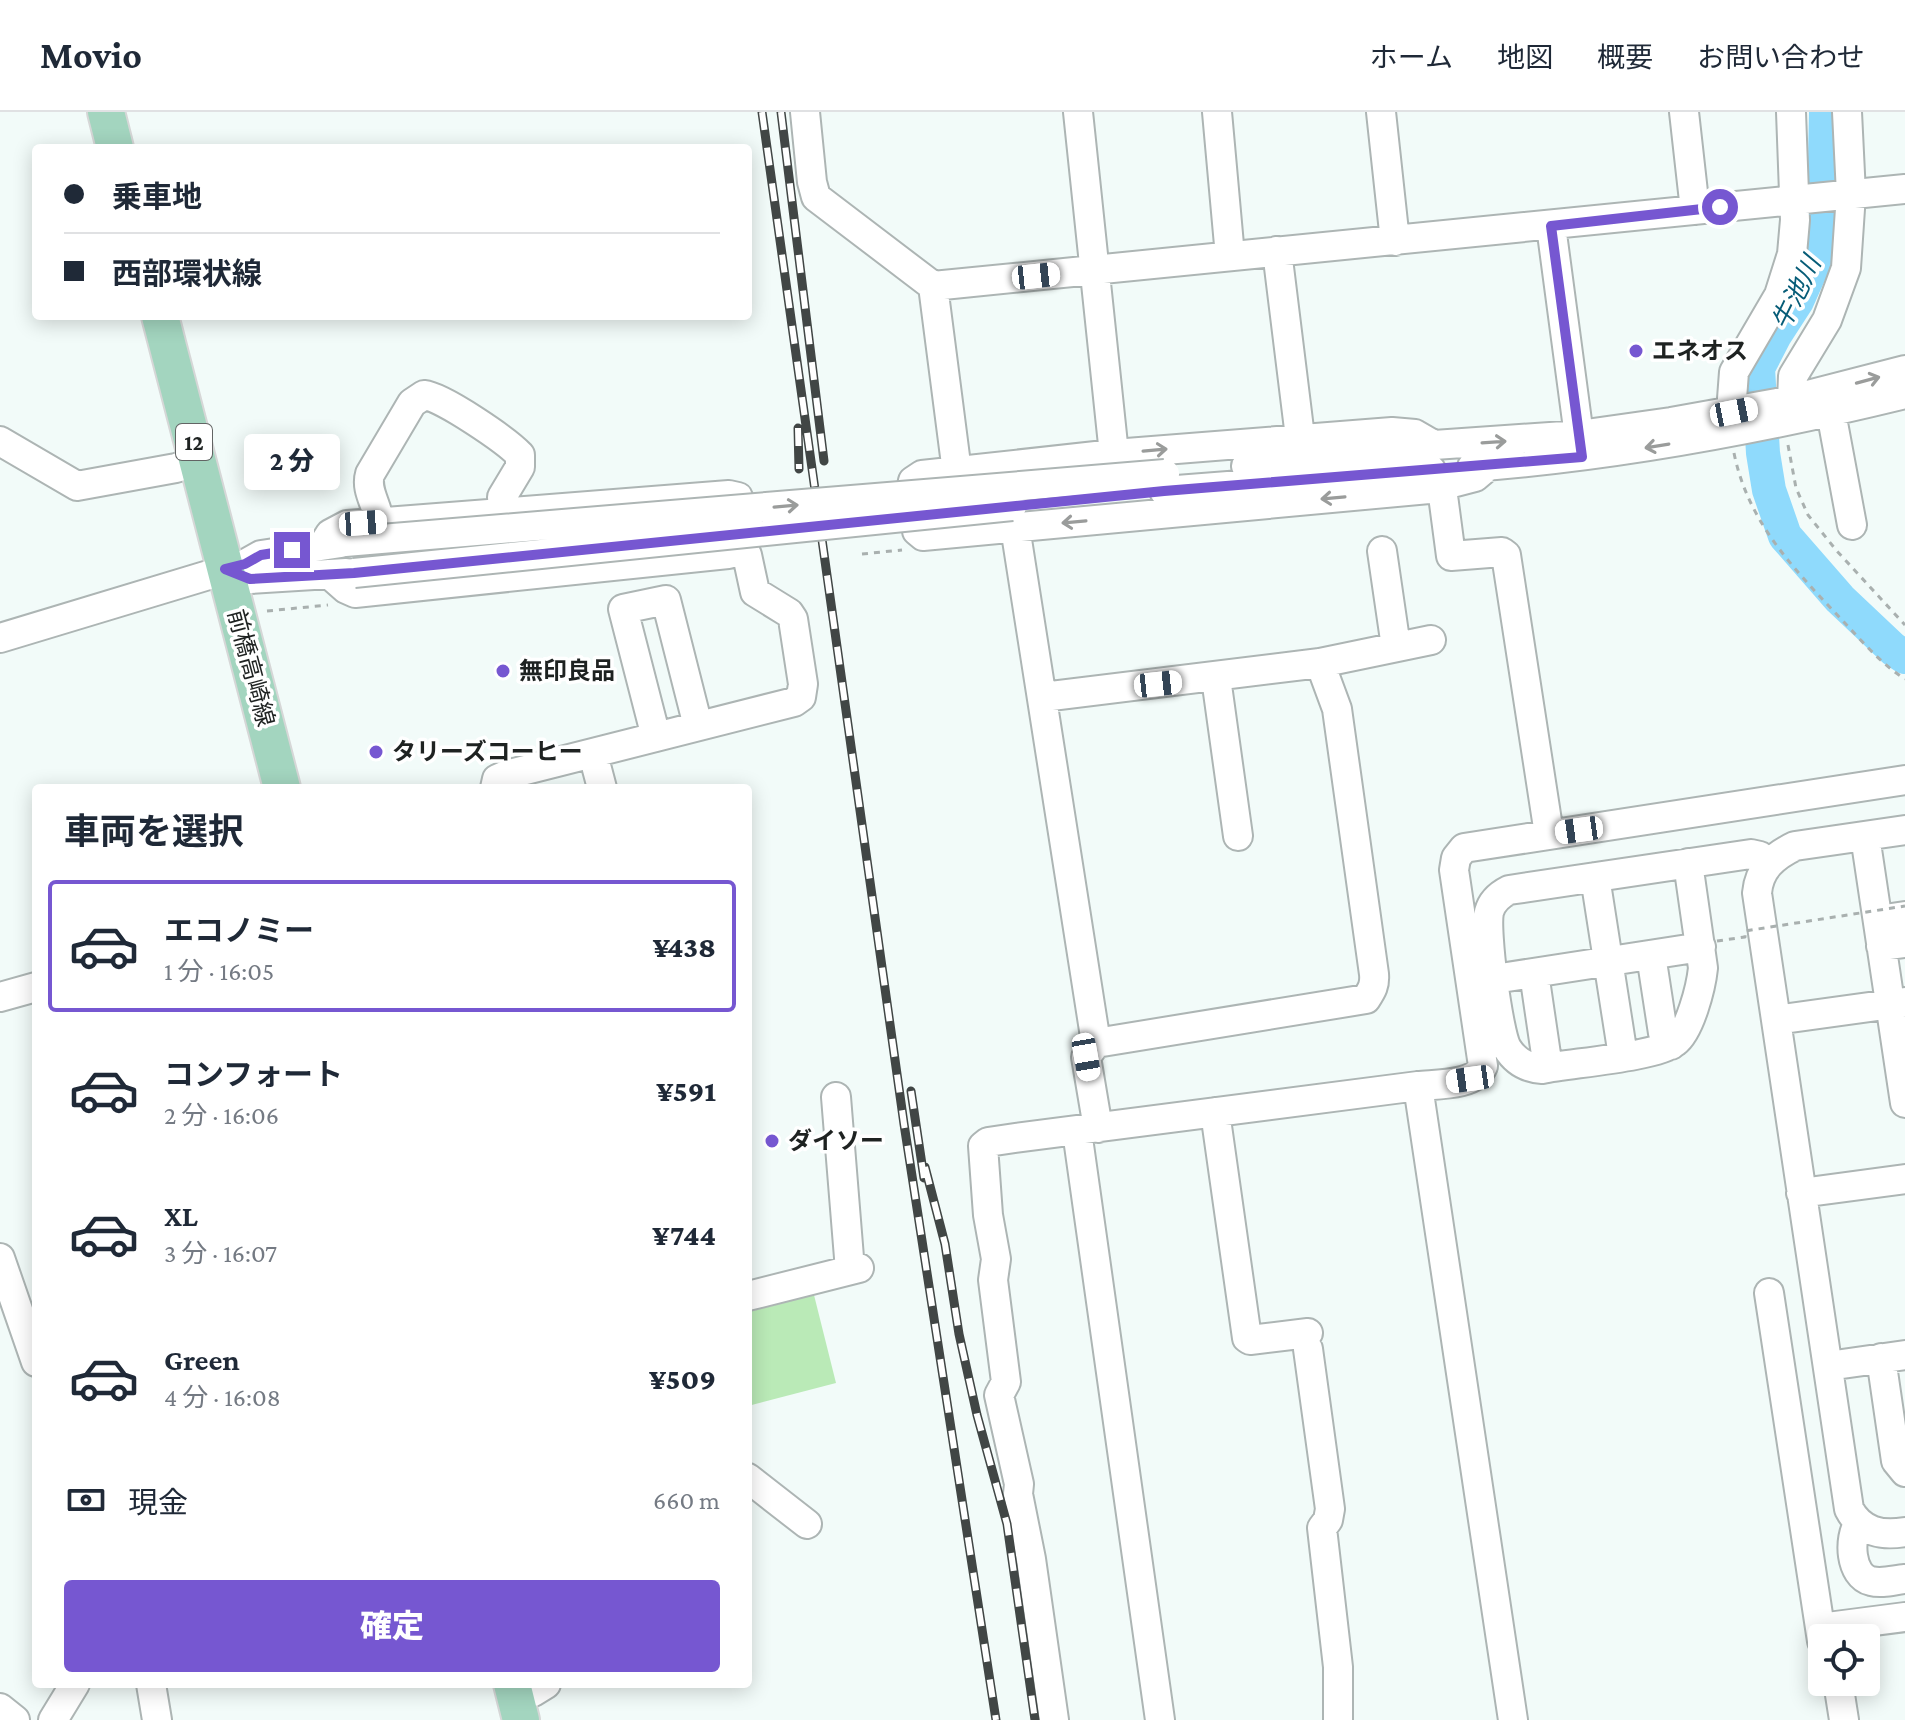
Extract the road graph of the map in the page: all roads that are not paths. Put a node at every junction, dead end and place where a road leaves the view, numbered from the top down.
1 (106, 112) edge
2 (805, 112) edge
3 (1078, 112) edge
4 (1217, 112) edge
5 (1381, 112) edge
6 (1684, 112) edge
7 (1791, 112) edge
8 (1847, 112) edge
9 (114, 144) edge
10 (1905, 189) edge
11 (1847, 194) junction
12 (1797, 199) junction
13 (1695, 210) junction
14 (1551, 226) junction
15 (1395, 241) junction
16 (1277, 251) junction
17 (1230, 256) junction
18 (1095, 270) junction
19 (933, 286) junction
20 (161, 320) edge
21 (1905, 370) edge
22 (1905, 394) edge
23 (1829, 402) junction
24 (1782, 409) junction
25 (1732, 422) junction
26 (1300, 437) junction
27 (0, 441) edge
28 (1434, 445) junction
29 (1580, 446) junction
30 (1114, 454) junction
31 (199, 460) junction
32 (1488, 466) junction
33 (957, 472) junction
34 (1165, 482) junction
35 (1442, 488) junction
36 (503, 513) junction
37 (379, 522) junction
38 (1852, 525) dead end
39 (1015, 527) junction
40 (334, 544) junction
41 (741, 548) junction
42 (1382, 551) dead end
43 (225, 569) junction
44 (342, 573) junction
45 (0, 638) edge
46 (1431, 640) dead end
47 (1396, 647) junction
48 (1320, 663) junction
49 (1216, 678) junction
50 (1043, 697) junction
51 (698, 726) junction
52 (656, 737) junction
53 (593, 754) junction
54 (1905, 780) edge
55 (281, 784) edge
56 (496, 784) edge
57 (601, 784) edge
58 (1905, 830) edge
59 (1549, 834) junction
60 (1238, 836) dead end
61 (1865, 836) junction
62 (1688, 863) junction
63 (1768, 864) junction
64 (1595, 877) junction
65 (1709, 944) junction
66 (1893, 944) edge
67 (1651, 955) junction
68 (1608, 962) junction
69 (1534, 973) junction
70 (1494, 979) junction
71 (32, 988) edge
72 (0, 997) edge
73 (1898, 1003) edge
74 (1776, 1020) junction
75 (1096, 1043) junction
76 (1671, 1045) junction
77 (1623, 1056) junction
78 (1548, 1068) junction
79 (1418, 1086) junction
80 (836, 1097) dead end
81 (1905, 1103) edge
82 (1215, 1112) junction
83 (1087, 1129) junction
84 (1905, 1179) edge
85 (1801, 1193) junction
86 (0, 1258) edge
87 (1769, 1293) dead end
88 (752, 1295) edge
89 (32, 1350) edge
90 (1893, 1356) edge
91 (1828, 1366) junction
92 (1905, 1472) edge
93 (752, 1481) edge
94 (1859, 1523) junction
95 (807, 1524) dead end
96 (1905, 1532) edge
97 (1905, 1579) edge
98 (1905, 1617) edge
99 (1819, 1624) edge
100 (1870, 1624) edge
101 (73, 1688) edge
102 (152, 1688) edge
103 (1840, 1696) edge
104 (0, 1708) edge
105 (15, 1720) edge
106 (53, 1720) edge
107 (157, 1720) edge
108 (1054, 1720) edge
109 (1160, 1720) edge
110 (1338, 1720) edge
111 (1513, 1720) edge
112 (1844, 1720) edge

1 - 9 main road
2 - 19 street
3 - 18 street
4 - 17 street
5 - 15 street
6 - 13 street
7 - 12 street
8 - 11 street
10 - 11 street
11 - 12 street
11 - 24 street
12 - 13 street
12 - 25 street
13 - 14 street
14 - 15 street
14 - 29 street
15 - 16 street
16 - 17 street
16 - 26 street
17 - 18 street
18 - 19 street
18 - 30 street
19 - 33 street
20 - 31 main road, 前橋高崎線 / 12
23 -> 21 street
22 - 23 street
23 - 24 street
23 - 38 street
24 - 25 street
25 - 29 street
26 - 28 street
30 -> 26 street
27 - 31 street
28 -> 29 street
28 - 34 street
29 - 32 street
30 - 33 street
31 - 43 main road, 前橋高崎線 / 12
32 - 34 street
32 - 35 street
33 - 39 street
40 -> 34 street, bridge
34 - 44 street, bridge
35 -> 39 street
35 - 59 street
36 - 37 street
36 - 37 street
36 - 41 street
37 - 40 street
39 - 50 street
40 - 43 street
41 - 44 street
41 - 51 street
42 - 47 street
43 - 44 street
43 - 45 street
43 - 55 main road, 前橋高崎線 / 12
46 - 47 street
47 - 48 street
48 - 49 street
48 - 75 street
49 - 50 street
49 - 60 street
50 - 75 street
51 - 52 street
51 - 52 street
52 - 53 street
53 - 56 street
53 - 57 street
54 - 59 street
58 - 61 street
59 - 79 street
61 - 63 street
61 - 66 street
62 - 63 street
62 - 64 street
62 - 65 street
63 - 74 street
64 - 68 street
64 - 70 street
65 - 67 street
65 - 76 street
66 - 73 street
67 - 68 street
67 - 76 street
68 - 69 street
68 - 77 street
69 - 70 street
69 - 78 street
70 - 78 street
71 - 72 street
73 - 74 street
73 - 81 street
74 - 85 street
75 - 83 street
76 - 77 street
77 - 78 street
79 - 82 street
79 - 111 street
80 - 88 street
82 - 83 street
82 - 110 street
83 - 108 street
83 - 109 street
84 - 85 street
85 - 91 street
86 - 89 street
87 - 99 street
90 - 91 street
90 - 92 street
91 - 94 street
93 - 95 street
94 - 96 street
94 - 97 street
98 - 100 street
101 - 106 street
102 - 107 street
103 - 112 street
104 - 105 street

